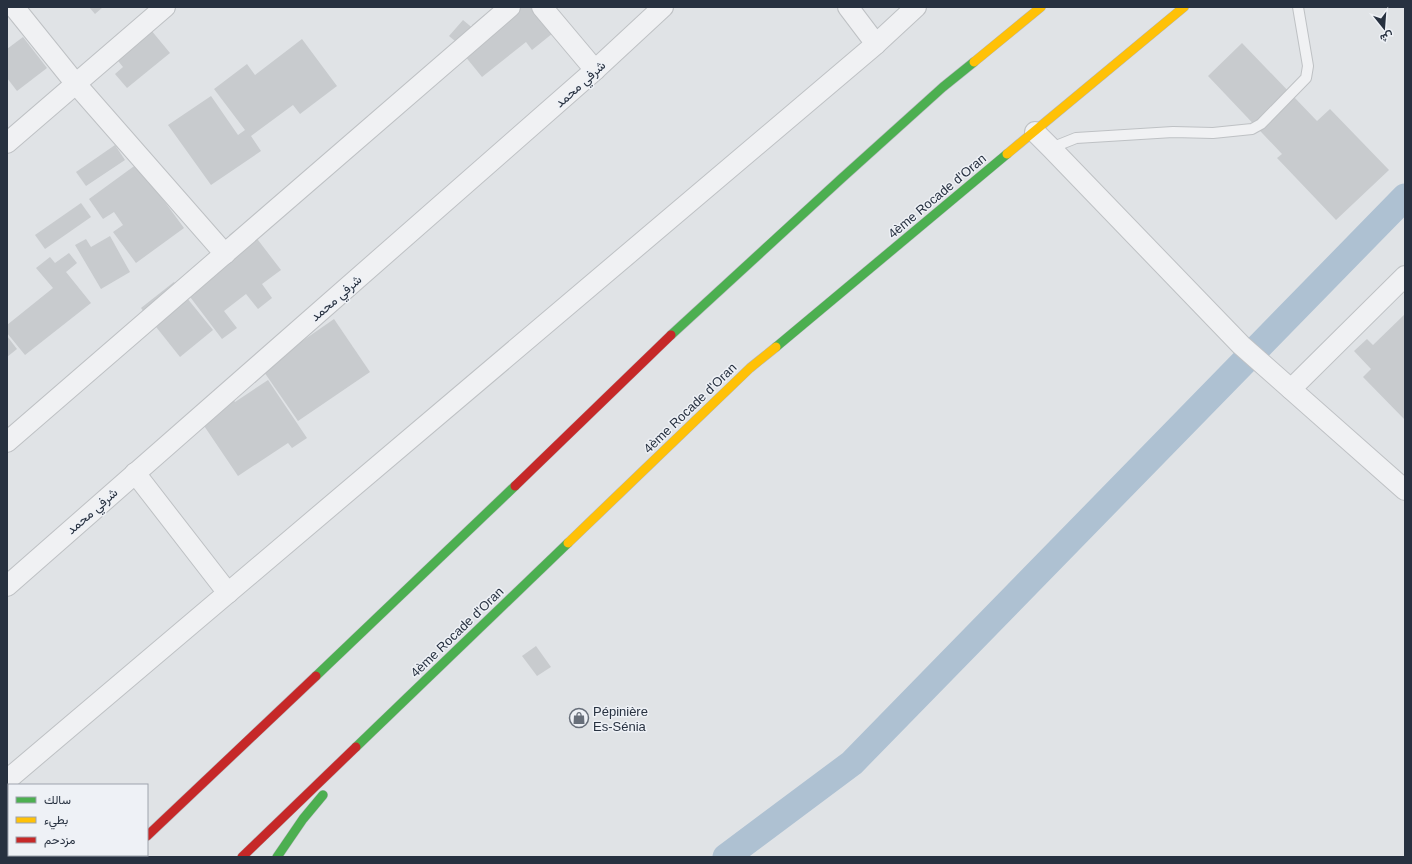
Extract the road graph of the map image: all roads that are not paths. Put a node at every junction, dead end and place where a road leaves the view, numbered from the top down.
1 (14, 7) edge
2 (165, 7) edge
3 (510, 7) edge
4 (542, 7) edge
5 (663, 7) edge
6 (848, 7) edge
7 (916, 7) edge
8 (1030, 7) edge
9 (1041, 7) edge
10 (1184, 7) edge
11 (1298, 7) edge
12 (876, 44) junction
13 (595, 70) junction
14 (76, 84) junction
15 (943, 87) junction
16 (1035, 132) junction
17 (7, 143) edge
18 (1051, 148) junction
19 (224, 254) junction
20 (1402, 284) edge
21 (1291, 389) junction
22 (7, 442) edge
23 (135, 473) junction
24 (1405, 490) edge
25 (7, 586) edge
26 (228, 593) junction
27 (376, 728) junction
28 (7, 780) edge
29 (148, 835) edge
30 (242, 857) edge
31 (277, 857) edge

1 - 14 street
2 - 14 street
3 - 19 street
4 - 13 street
5 - 13 street, شرفي محمد
6 - 12 street
7 - 12 street
8 - 15 highway
9 - 15 highway
10 - 16 highway, 4ème Rocade d'Oran
11 - 18 lane
12 - 26 street
13 - 23 street, شرفي محمد
14 - 17 street
14 - 19 street
15 - 29 highway
16 - 18 street
16 - 27 highway, 4ème Rocade d'Oran
18 - 21 street
19 - 22 street
20 - 21 street
21 - 24 street
23 - 25 street, شرفي محمد
23 - 26 street
26 - 28 street
27 - 30 highway, 4ème Rocade d'Oran
27 - 31 highway

